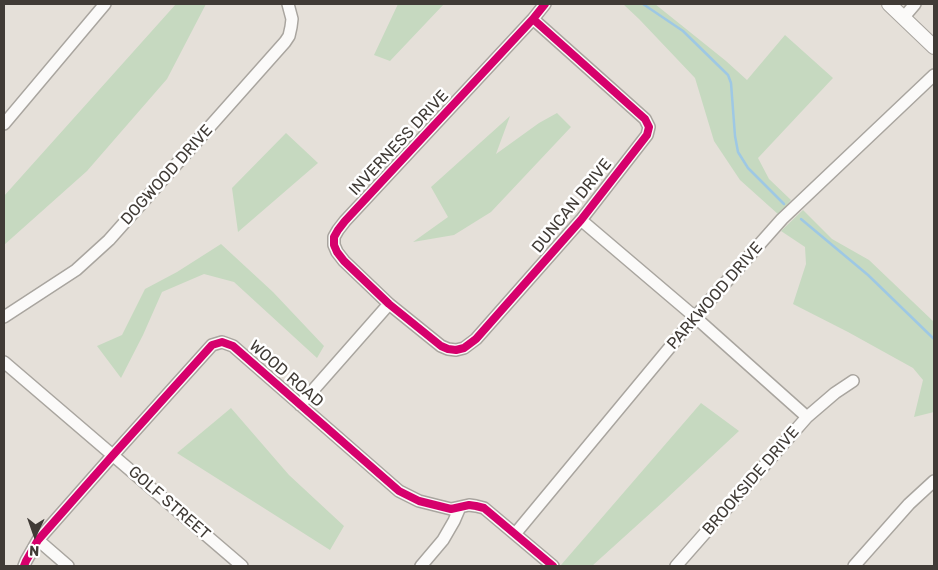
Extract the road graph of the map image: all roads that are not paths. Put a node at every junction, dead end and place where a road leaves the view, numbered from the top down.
1 (106, 4) edge
2 (288, 4) edge
3 (545, 4) edge
4 (889, 4) edge
5 (915, 4) edge
6 (904, 17) junction
7 (533, 19) junction
8 (934, 47) edge
9 (934, 75) edge
10 (4, 124) edge
11 (581, 220) junction
12 (389, 304) junction
13 (4, 317) edge
14 (695, 317) junction
15 (4, 362) edge
16 (854, 381) dead end
17 (300, 405) junction
18 (807, 418) junction
19 (113, 455) junction
20 (934, 481) edge
21 (460, 507) junction
22 (515, 534) junction
23 (38, 540) junction
24 (24, 566) edge
25 (68, 566) edge
26 (242, 566) edge
27 (421, 566) edge
28 (553, 566) edge
29 (676, 566) edge
30 (854, 566) edge

1 - 10 street
2 - 13 street, DOGWOOD DRIVE
3 - 7 street, INVERNESS DRIVE
4 - 6 main road
5 - 6 street
6 - 8 main road
7 - 11 street, DUNCAN DRIVE
7 - 12 street, INVERNESS DRIVE
9 - 14 street, PARKWOOD DRIVE
11 - 12 street, DUNCAN DRIVE
11 - 14 street, BROOKSIDE DRIVE
12 - 17 street
14 - 18 street, BROOKSIDE DRIVE
14 - 22 street, PARKWOOD DRIVE
15 - 19 street, GOLF STREET
16 - 18 street
17 - 19 street, WOOD ROAD
17 - 21 street, WOOD ROAD
18 - 29 street, BROOKSIDE DRIVE
19 - 23 street, WOOD ROAD
19 - 26 street, GOLF STREET
20 - 30 street
21 - 22 street, WOOD ROAD
21 - 27 street
22 - 28 street, WOOD ROAD
23 - 24 street, WOOD ROAD
23 - 25 street

